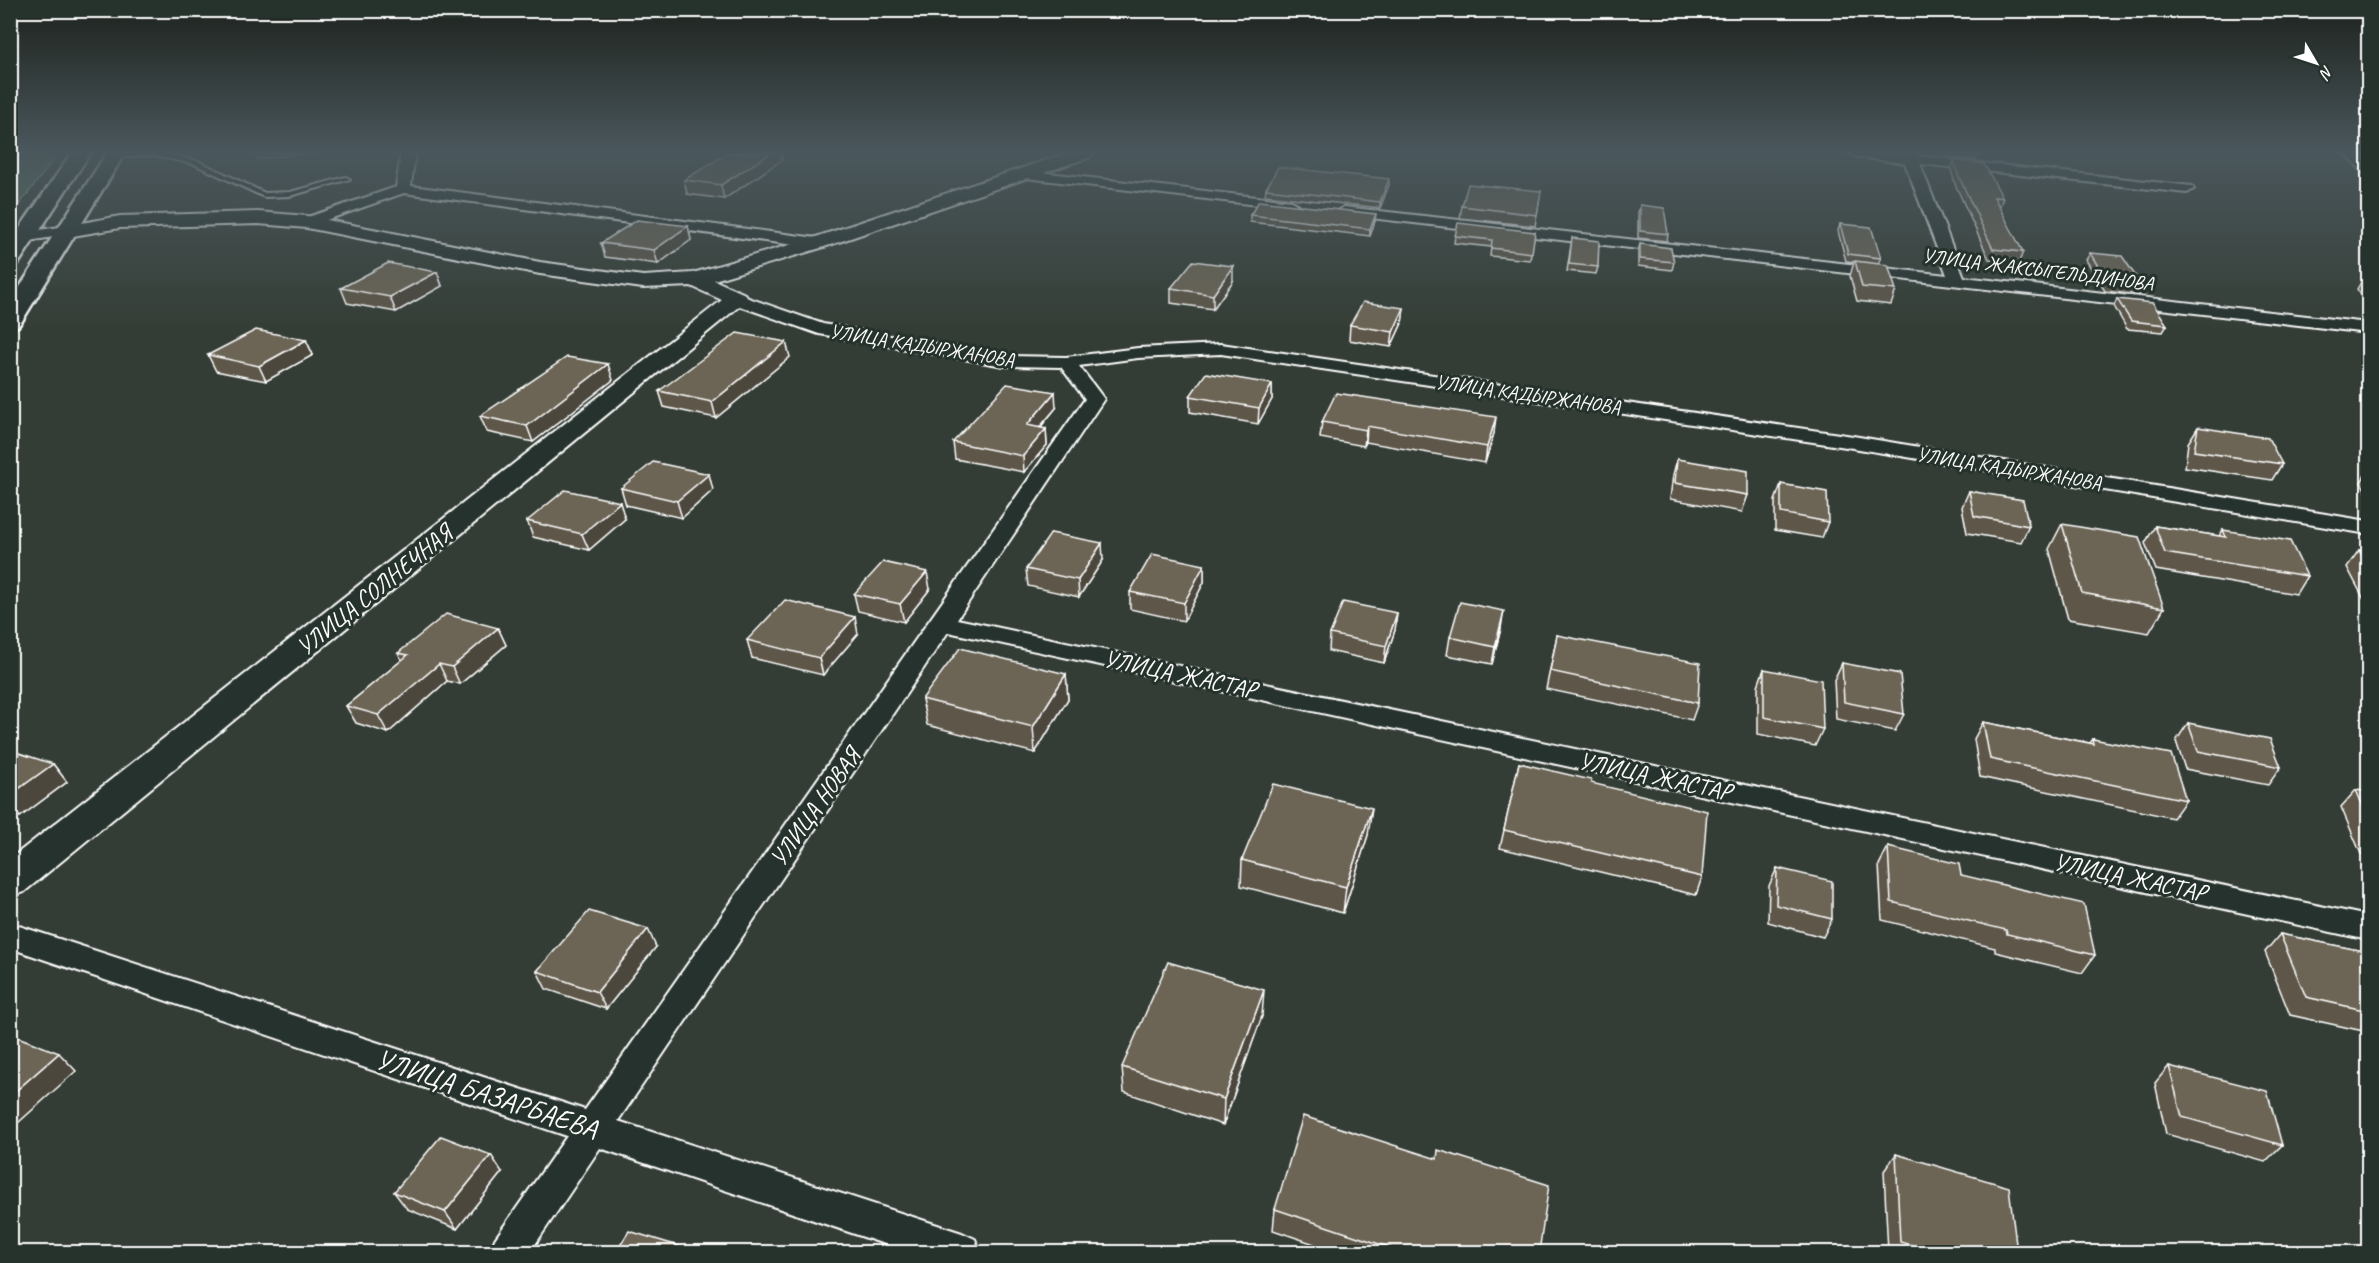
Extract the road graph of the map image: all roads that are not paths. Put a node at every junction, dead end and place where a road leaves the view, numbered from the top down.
1 (37, 212) edge
2 (79, 212) edge
3 (336, 212) edge
4 (579, 212) edge
5 (909, 212) edge
6 (1347, 212) edge
7 (1932, 212) edge
8 (307, 222) junction
9 (67, 231) junction
10 (18, 238) edge
11 (817, 243) junction
12 (10, 258) edge
13 (694, 279) junction
14 (1957, 281) junction
15 (737, 299) junction
16 (14, 311) edge
17 (2368, 328) edge
18 (1066, 362) junction
19 (2368, 527) edge
20 (941, 623) junction
21 (10, 881) edge
22 (2368, 928) edge
23 (10, 935) edge
24 (594, 1128) junction
25 (507, 1252) edge
26 (962, 1252) edge

1 - 10 main road
2 - 9 main road
3 - 8 street
4 - 11 street
5 - 11 street
6 - 14 street, УЛИЦА ЖАКСЫГЕЛЬДИНОВА
7 - 14 street
8 - 9 street
8 - 13 street
9 - 10 street
9 - 16 main road
10 - 12 main road
11 - 13 street
13 - 15 street, УЛИЦА КАДЫРЖАНОВА
14 - 17 street, УЛИЦА ЖАКСЫГЕЛЬДИНОВА
15 - 18 street, УЛИЦА КАДЫРЖАНОВА
15 - 21 street, УЛИЦА СОЛНЕЧНАЯ
18 - 19 street, УЛИЦА КАДЫРЖАНОВА
18 - 20 street, УЛИЦА НОВАЯ
20 - 22 street, УЛИЦА ЖАСТАР
20 - 24 street, УЛИЦА НОВАЯ
23 - 24 street, УЛИЦА БАЗАРБАЕВА
24 - 25 street, УЛИЦА НОВАЯ
24 - 26 street, УЛИЦА БАЗАРБАЕВА

